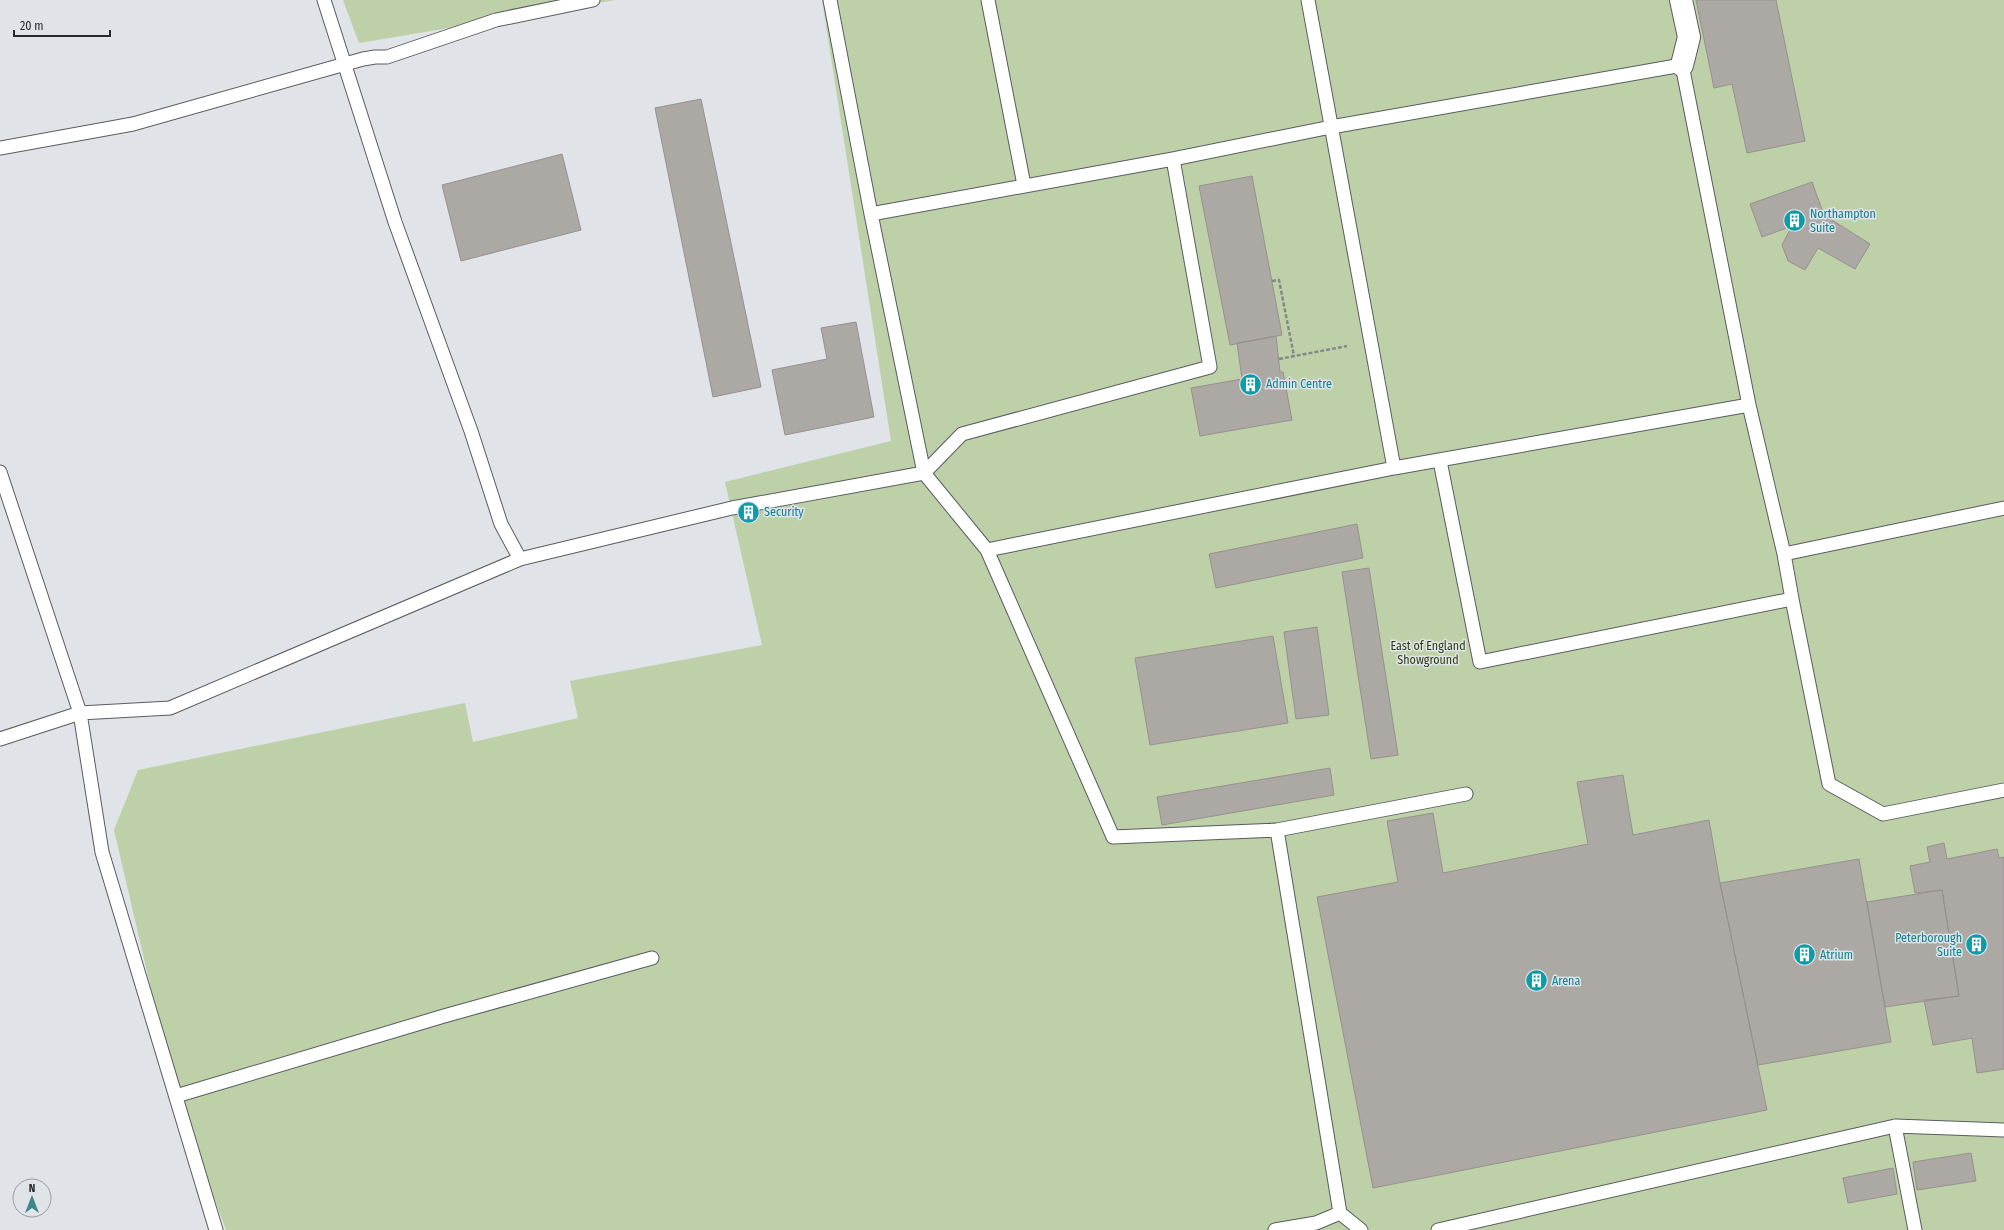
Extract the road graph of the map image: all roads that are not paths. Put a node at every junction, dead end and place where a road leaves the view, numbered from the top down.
1 (324, 0) edge
2 (593, 0) edge
3 (830, 0) edge
4 (988, 0) edge
5 (1308, 0) edge
6 (1681, 0) edge
7 (345, 65) junction
8 (1682, 65) junction
9 (1331, 127) junction
10 (0, 148) edge
11 (1173, 159) junction
12 (1024, 185) junction
13 (871, 214) junction
14 (1749, 405) junction
15 (1440, 461) junction
16 (1394, 468) junction
17 (0, 472) edge
18 (924, 473) junction
19 (2004, 508) edge
20 (987, 550) junction
21 (1784, 554) junction
22 (520, 559) junction
23 (1792, 599) junction
24 (80, 714) junction
25 (0, 739) edge
26 (2004, 790) edge
27 (1466, 794) dead end
28 (1278, 830) junction
29 (652, 958) dead end
30 (176, 1096) junction
31 (1895, 1126) junction
32 (2004, 1130) edge
33 (1340, 1213) junction
34 (216, 1230) edge
35 (1275, 1230) edge
36 (1361, 1230) edge
37 (1438, 1230) edge
38 (1915, 1230) edge

1 - 7 lane
2 - 7 lane
3 - 13 lane
4 - 12 lane
5 - 9 lane
6 - 8 street
7 - 10 lane
7 - 22 lane
8 - 9 lane
8 - 14 lane
9 - 11 lane
9 - 16 lane
11 - 12 lane
11 - 18 lane
12 - 13 lane
13 - 18 lane
14 - 15 lane
14 - 21 lane
15 - 16 lane
15 - 23 lane
16 - 20 lane
17 - 24 lane
18 - 20 lane
18 - 22 lane
19 - 21 lane
20 - 28 lane
21 - 23 lane
22 - 24 lane
23 - 26 lane
24 - 25 lane
24 - 30 lane
27 - 28 lane
28 - 33 lane
29 - 30 lane
30 - 34 lane
31 - 32 lane
31 - 37 lane
31 - 38 lane
33 - 35 lane
33 - 36 lane

